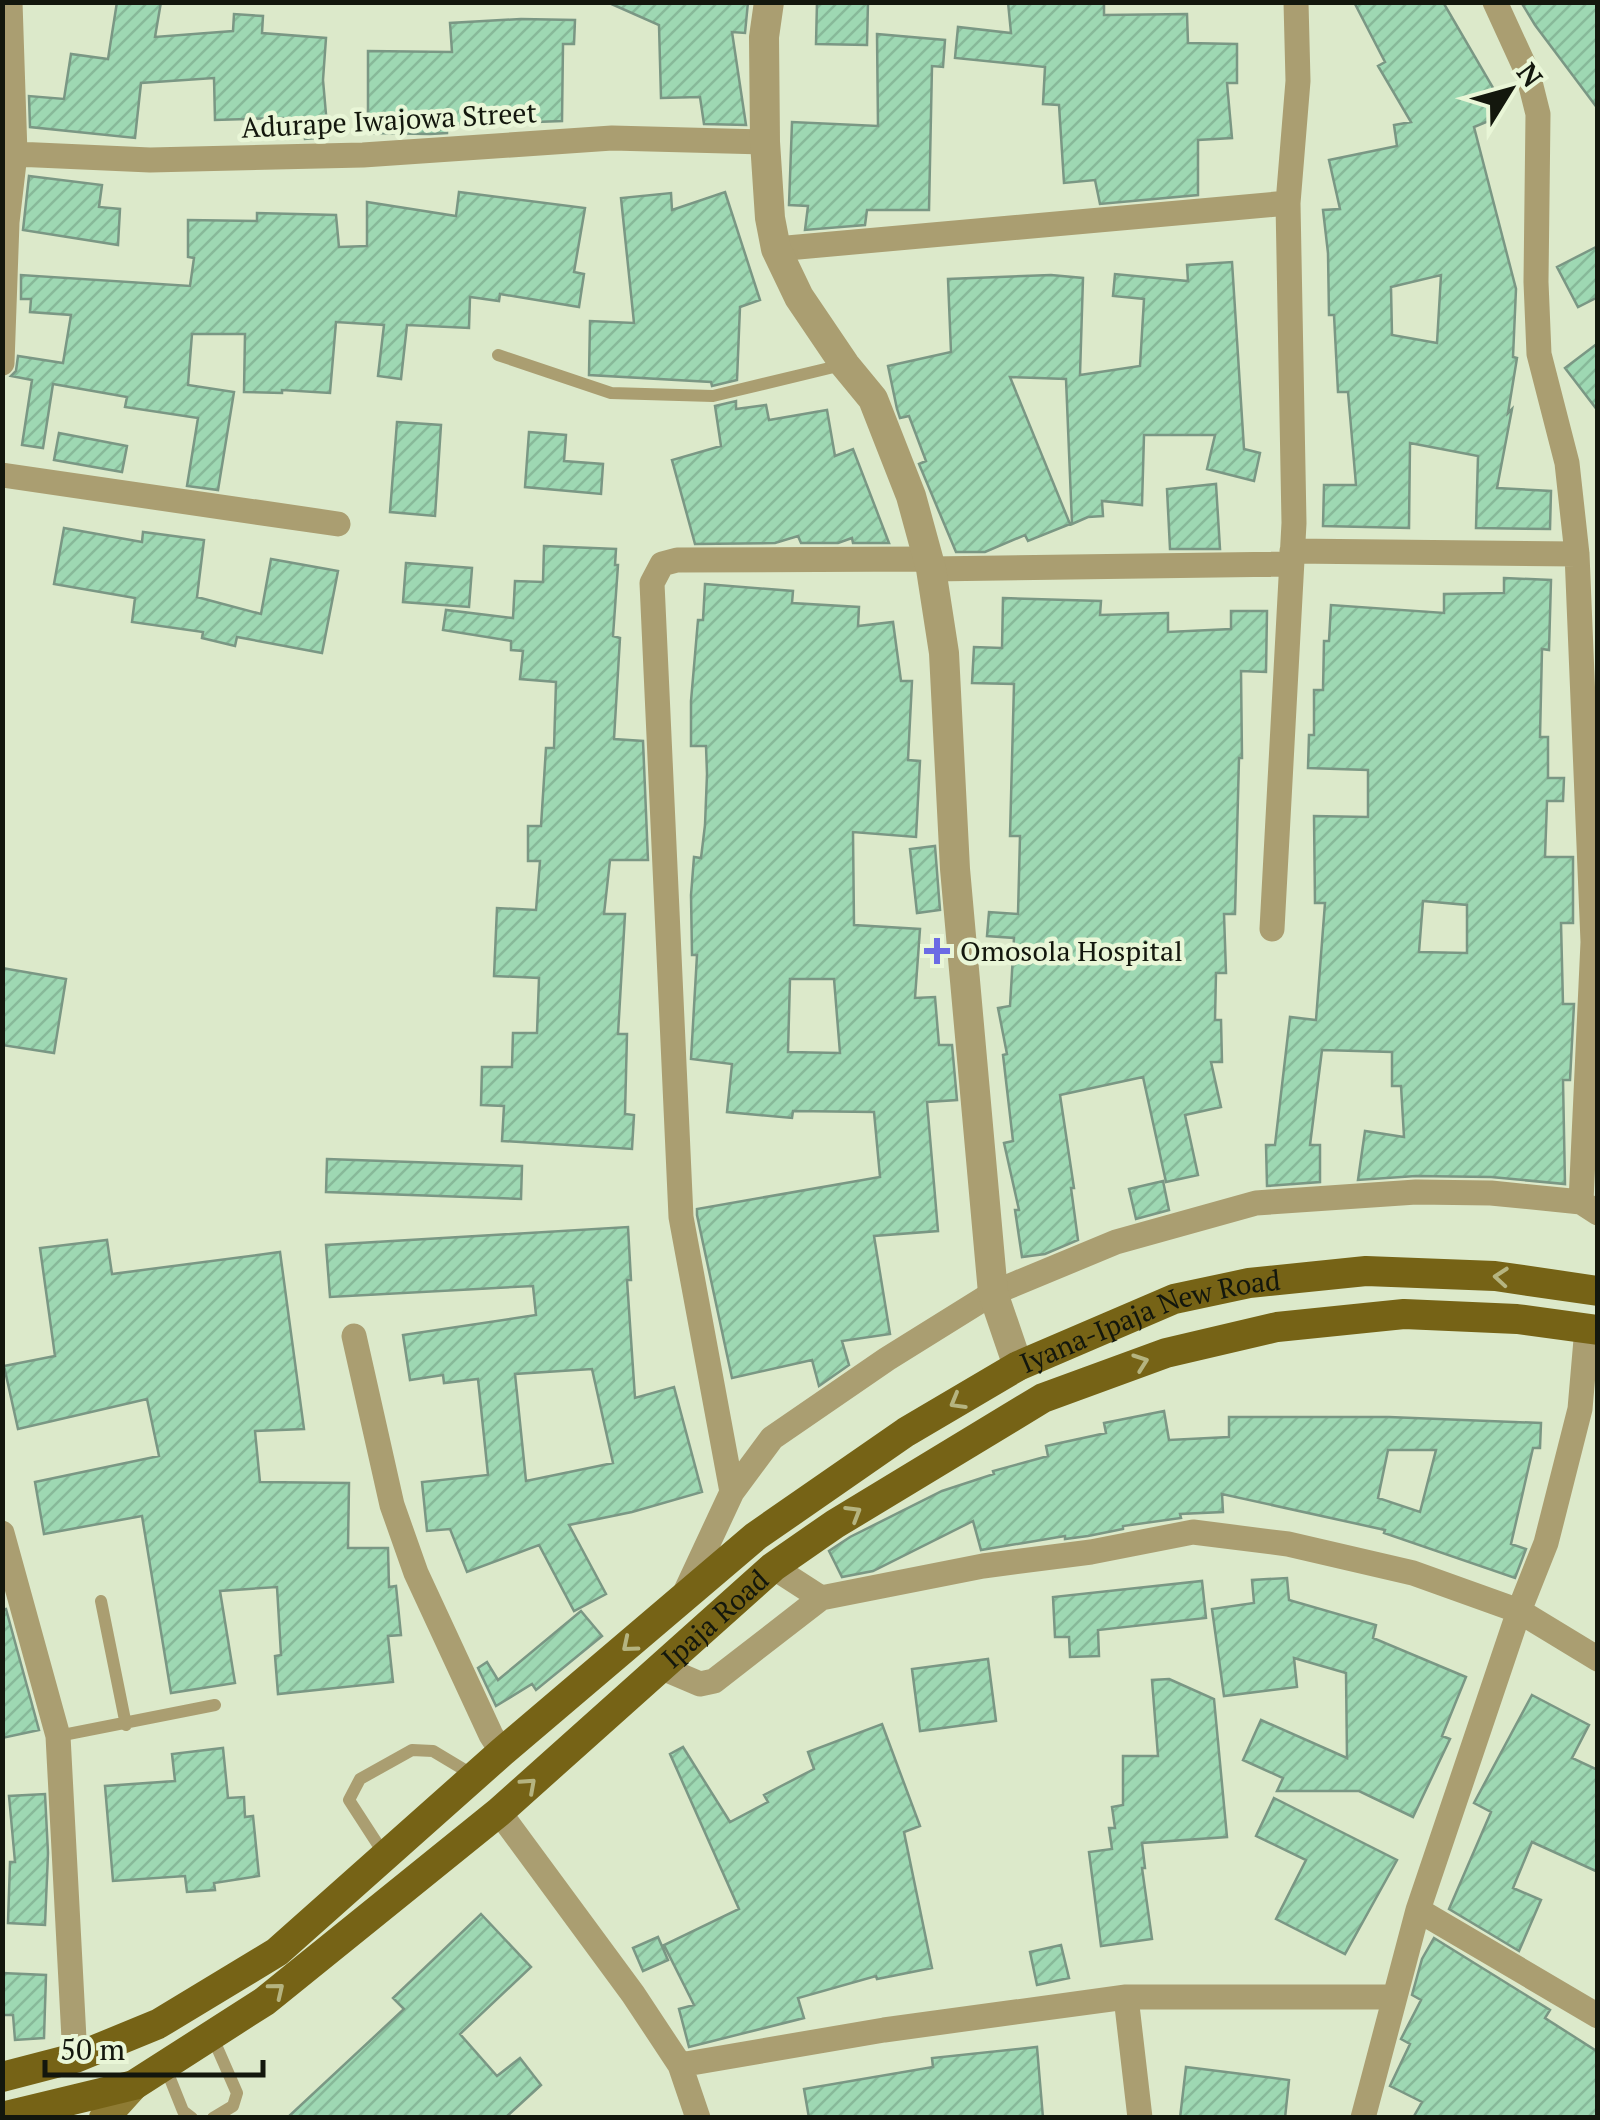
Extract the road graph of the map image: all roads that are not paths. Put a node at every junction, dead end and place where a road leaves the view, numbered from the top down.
1 (10, 2) edge
2 (768, 2) edge
3 (1296, 2) edge
4 (1495, 2) edge
5 (765, 142) junction
6 (15, 154) junction
7 (1288, 203) junction
8 (776, 250) junction
9 (498, 355) dead end
10 (2, 363) edge
11 (844, 365) junction
12 (2, 474) edge
13 (338, 524) dead end
14 (1578, 554) junction
15 (1292, 558) junction
16 (930, 564) junction
17 (1272, 930) dead end
18 (1589, 1207) edge
19 (1598, 1291) edge
20 (993, 1293) junction
21 (1592, 1329) edge
22 (354, 1336) dead end
23 (1018, 1366) junction
24 (732, 1492) junction
25 (2, 1533) edge
26 (756, 1536) joint
27 (773, 1567) junction
28 (10, 1594) edge
29 (821, 1598) junction
30 (101, 1602) dead end
31 (682, 1602) junction
32 (1519, 1611) junction
33 (1598, 1659) edge
34 (660, 1667) junction
35 (216, 1705) dead end
36 (126, 1724) junction
37 (58, 1736) junction
38 (502, 1752) junction
39 (474, 1776) junction
40 (499, 1812) junction
41 (385, 1856) junction
42 (1418, 1910) junction
43 (1126, 1997) junction
44 (1395, 1997) junction
45 (1598, 2016) edge
46 (212, 2036) junction
47 (74, 2058) junction
48 (164, 2063) junction
49 (680, 2065) junction
50 (2, 2077) edge
51 (134, 2085) junction
52 (2, 2117) edge
53 (104, 2118) edge
54 (192, 2118) edge
55 (213, 2118) edge
56 (698, 2118) edge
57 (1140, 2118) edge
58 (1363, 2118) edge

1 - 6 street
2 - 5 street
3 - 7 street
4 - 14 street
5 - 6 street, Adurape Iwajowa Street
5 - 8 street
6 - 10 street
7 - 8 street
7 - 15 street
8 - 11 street
9 - 11 lane
11 - 16 street
12 - 13 street
14 - 15 street
14 - 18 street
15 - 16 street
15 - 17 street
16 - 20 street
16 - 24 street
18 - 20 street
19 -> 23 main road, Iyana-Ipaja New Road
20 - 23 street
20 - 24 street
27 -> 21 main road, Iyana-Ipaja New Road
21 - 32 street
22 - 38 street
23 -> 26 main road, Iyana-Ipaja New Road
24 - 31 street
25 - 28 street
26 - 31 main road, Ipaja Road
27 - 29 street, Ipaja Road
27 - 34 main road, Ipaja Road
28 - 37 street
29 - 32 street
29 - 34 street
30 - 36 lane
31 -> 38 main road, Ipaja Road
32 - 33 street
32 - 42 street
40 -> 34 main road, Ipaja Road
35 - 36 lane
36 - 37 lane
37 - 47 street
38 - 39 main road, Ipaja Road
39 - 41 main road, Ipaja Road
39 - 41 lane
46 -> 40 main road, Ipaja Road
40 - 49 street
41 - 47 main road, Ipaja Road
42 - 44 street
42 - 45 street
43 - 44 street
43 - 49 street
43 - 57 street
44 - 58 street
46 - 48 main road, Ipaja Road
46 - 55 lane
47 - 50 main road, Ipaja Road
48 - 51 main road, Ipaja Road
48 - 54 lane
49 - 56 street
51 - 52 main road, Ipaja Road
51 - 53 main road

